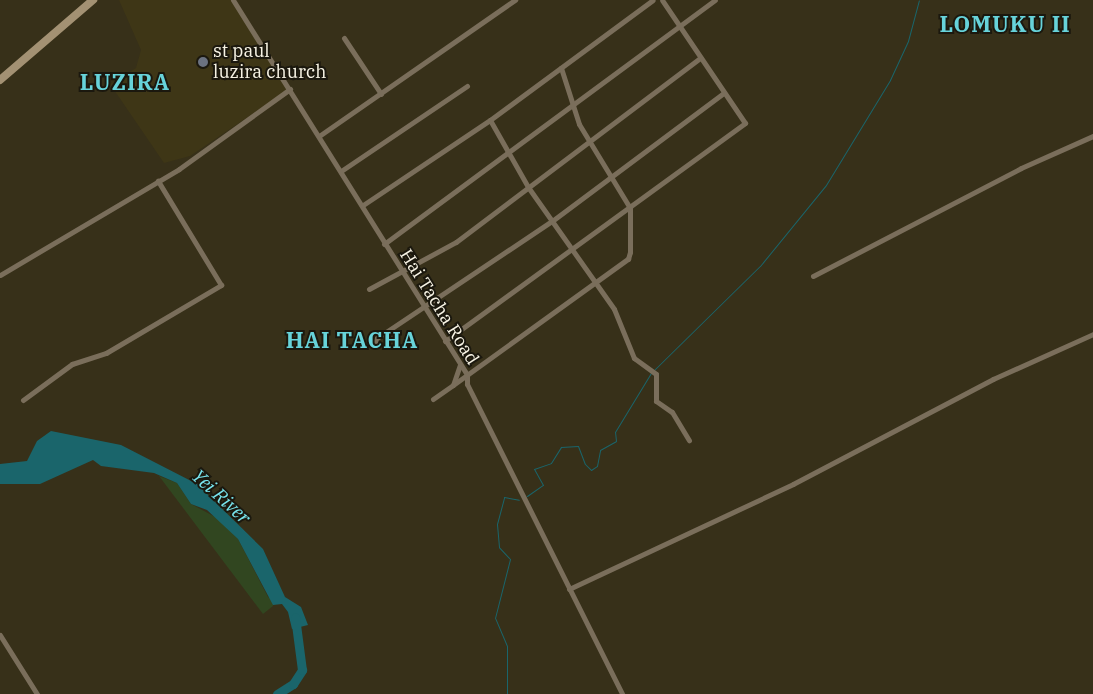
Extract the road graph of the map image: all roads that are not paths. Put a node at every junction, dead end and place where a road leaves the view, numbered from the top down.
1 (93, 0) edge
2 (233, 0) edge
3 (515, 0) edge
4 (653, 0) edge
5 (662, 0) edge
6 (715, 0) edge
7 (678, 27) junction
8 (344, 38) dead end
9 (700, 58) junction
10 (561, 68) junction
11 (0, 80) edge
12 (467, 86) dead end
13 (290, 90) junction
14 (724, 93) junction
15 (381, 94) junction
16 (572, 107) junction
17 (490, 120) junction
18 (319, 136) junction
19 (1093, 136) edge
20 (590, 141) junction
21 (512, 154) junction
22 (341, 171) junction
23 (612, 176) junction
24 (158, 181) junction
25 (528, 187) junction
26 (363, 205) junction
27 (630, 208) junction
28 (552, 221) junction
29 (384, 244) junction
30 (572, 252) junction
31 (400, 272) junction
32 (0, 275) edge
33 (813, 276) dead end
34 (595, 282) junction
35 (369, 289) dead end
36 (423, 309) junction
37 (1093, 334) edge
38 (445, 341) junction
39 (374, 345) dead end
40 (460, 365) junction
41 (467, 376) junction
42 (453, 385) junction
43 (433, 399) dead end
44 (23, 400) dead end
45 (689, 440) dead end
46 (569, 589) junction
47 (0, 635) edge
48 (37, 694) edge
49 (622, 694) edge

1 - 11 street
2 - 13 street, Hai Tacha Road
3 - 15 street
4 - 10 street
5 - 7 street
6 - 7 street
7 - 9 street
7 - 16 street
8 - 15 street
9 - 14 street
9 - 20 street
10 - 16 street
10 - 17 street
12 - 22 street
13 - 18 street, Hai Tacha Road
13 - 24 street
14 - 23 street
14 - 27 street
15 - 18 street
16 - 20 street
16 - 21 street
17 - 21 street
17 - 26 street
18 - 22 street, Hai Tacha Road
19 - 33 street
20 - 23 street
20 - 25 street
21 - 25 street
21 - 29 street
22 - 26 street, Hai Tacha Road
23 - 27 street
23 - 28 street
24 - 32 street
24 - 44 street
25 - 28 street
25 - 31 street
26 - 29 street, Hai Tacha Road
27 - 30 street
27 - 34 street
28 - 30 street
28 - 36 street
29 - 31 street, Hai Tacha Road
30 - 34 street
30 - 38 street
31 - 35 street
31 - 36 street, Hai Tacha Road
34 - 41 street
34 - 45 street
36 - 38 street, Hai Tacha Road
36 - 39 street
37 - 46 street
38 - 40 street, Hai Tacha Road
40 - 41 street, Hai Tacha Road
40 - 42 street
41 - 42 street
41 - 46 street, Hai Tacha Road
42 - 43 street
46 - 49 street, Hai Tacha Road
47 - 48 street

